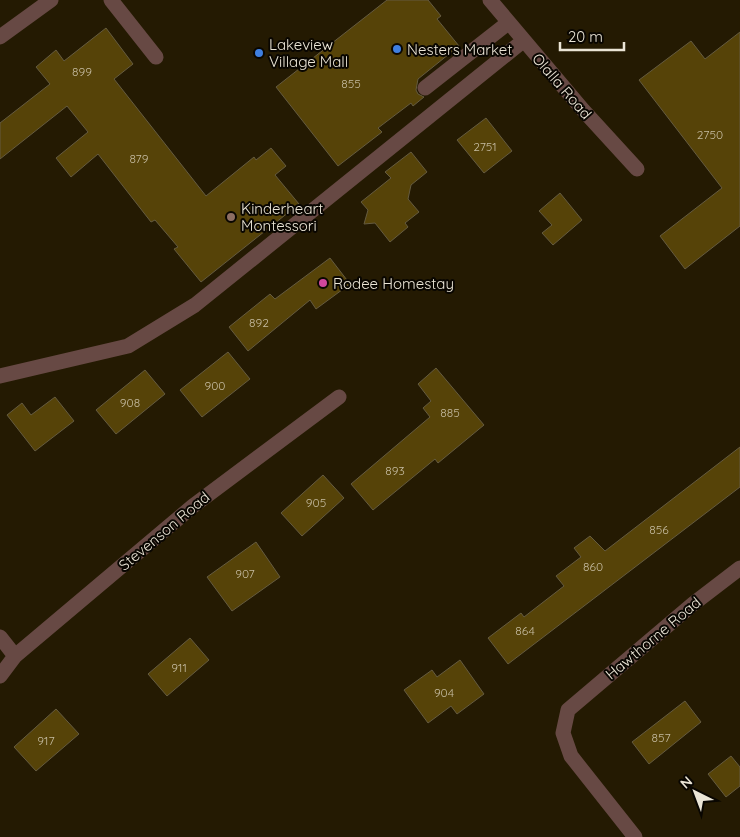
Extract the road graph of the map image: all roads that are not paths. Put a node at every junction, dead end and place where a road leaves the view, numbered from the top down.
1 (51, 0) edge
2 (110, 0) edge
3 (490, 0) edge
4 (508, 23) junction
5 (0, 37) edge
6 (523, 41) junction
7 (156, 57) dead end
8 (425, 88) dead end
9 (637, 169) dead end
10 (0, 376) edge
11 (339, 397) dead end
12 (740, 568) edge
13 (0, 637) edge
14 (15, 656) junction
15 (0, 676) edge
16 (635, 837) edge

1 - 5 street
2 - 7 street
3 - 4 street, Olalla Road
4 - 6 street, Olalla Road
4 - 8 street
6 - 9 street, Olalla Road
6 - 10 street
11 - 14 street, Stevenson Road
12 - 16 street, Hawthorne Road
13 - 14 street
14 - 15 street, Stevenson Road

